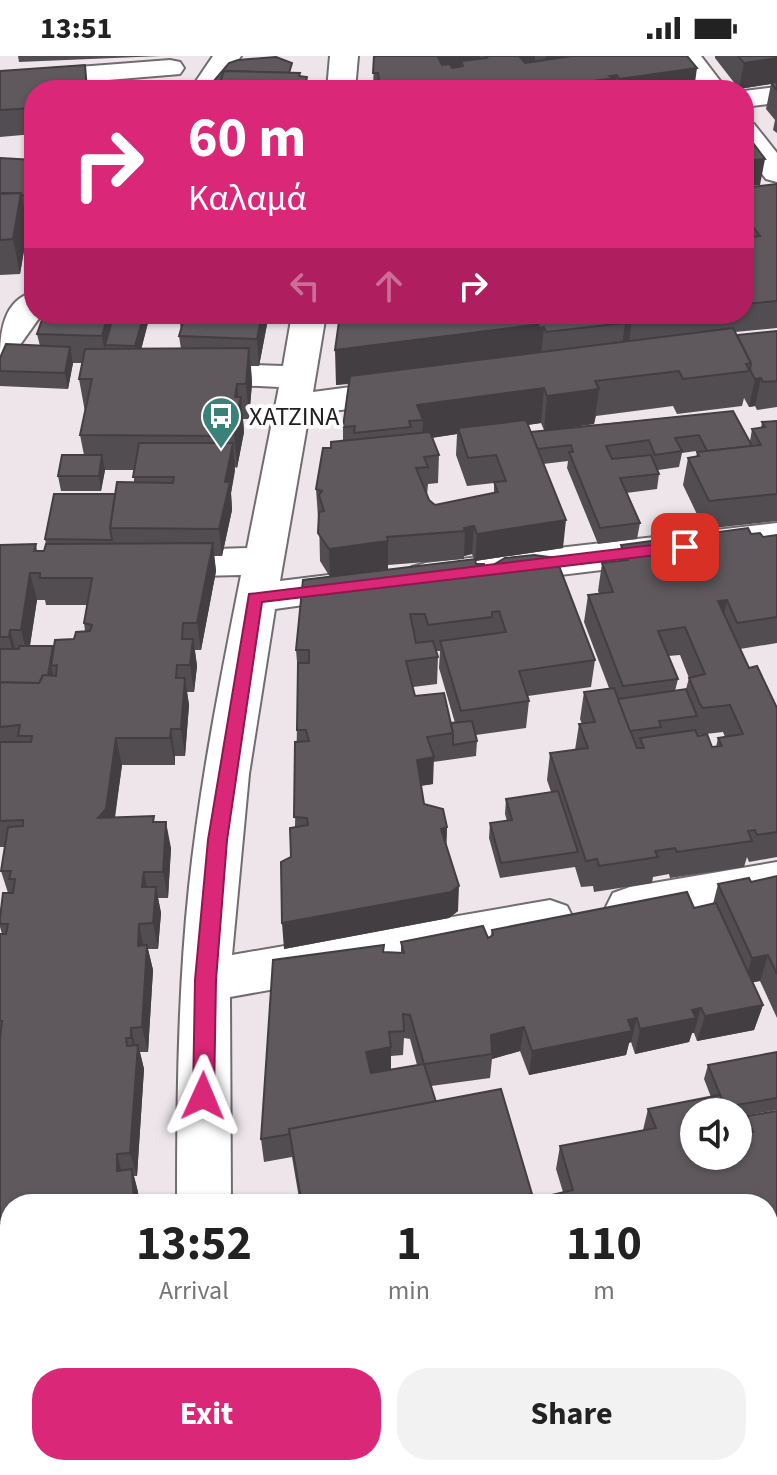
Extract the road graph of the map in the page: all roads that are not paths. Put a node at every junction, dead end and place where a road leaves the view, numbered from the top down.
1 (227, 56) edge
2 (344, 56) edge
3 (687, 56) edge
4 (170, 68) dead end
5 (211, 80) edge
6 (342, 80) edge
7 (705, 80) edge
8 (0, 81) edge
9 (777, 95) edge
10 (754, 98) edge
11 (754, 143) edge
12 (777, 173) edge
13 (24, 316) edge
14 (308, 324) edge
15 (0, 349) edge
16 (167, 372) edge
17 (435, 387) edge
18 (298, 391) junction
19 (777, 536) edge
20 (123, 564) edge
21 (258, 579) junction
22 (777, 881) edge
23 (206, 980) junction
24 (204, 1194) edge

1 - 5 street
2 - 6 street
3 - 7 street
4 - 8 street
9 - 10 street
11 - 12 street
13 - 15 street
14 - 18 street
16 - 18 street
17 - 18 street
18 - 21 street
19 - 21 street
20 - 21 street
21 - 23 street
22 - 23 street
23 - 24 street

